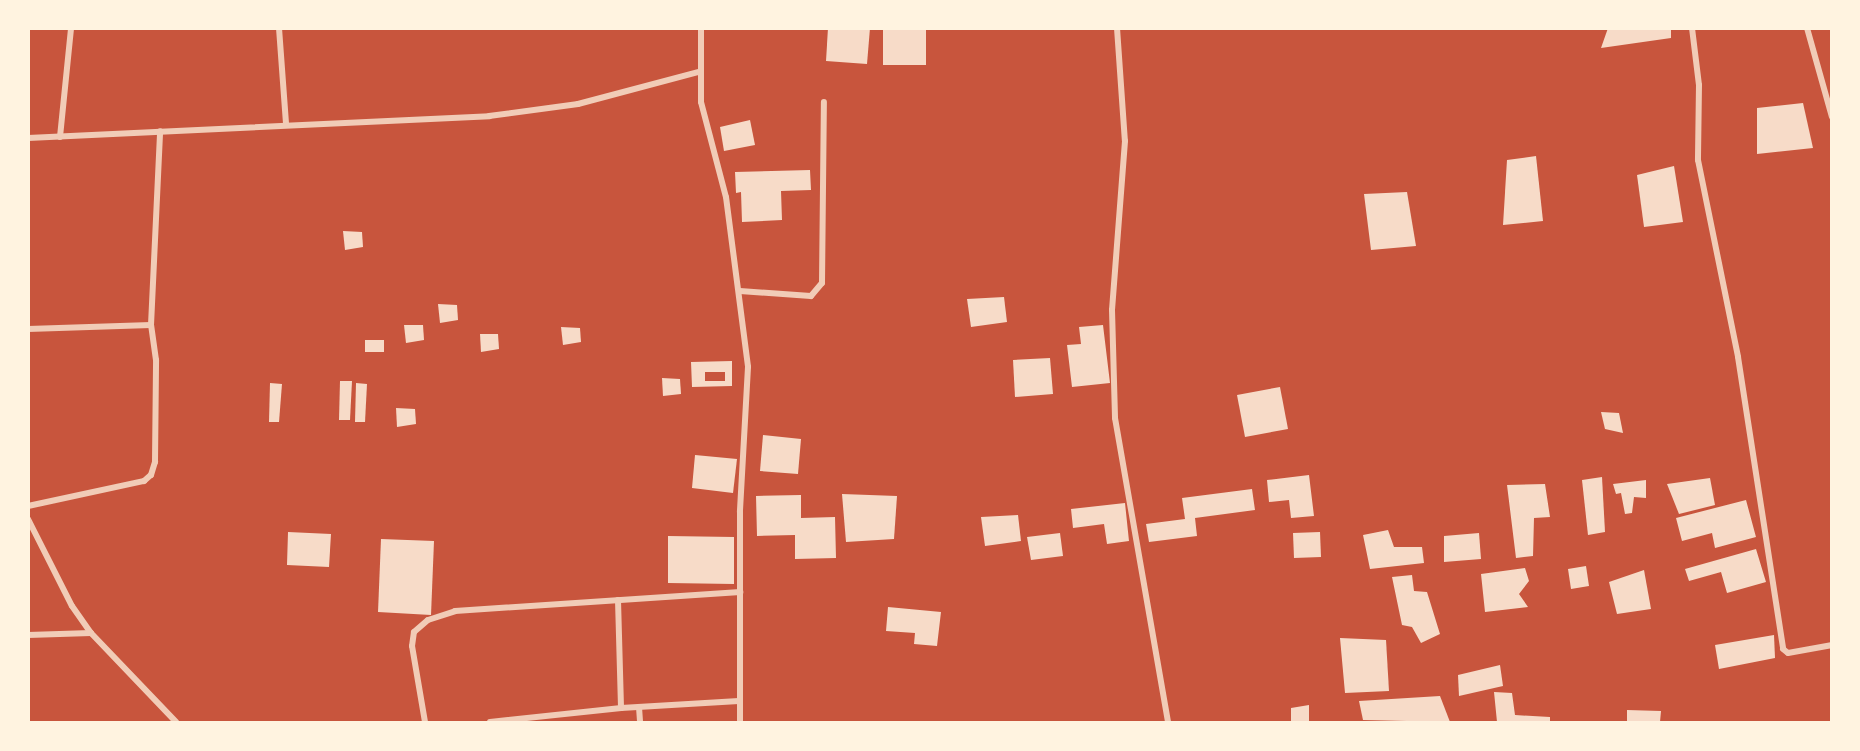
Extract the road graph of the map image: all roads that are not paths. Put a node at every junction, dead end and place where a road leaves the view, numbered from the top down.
1 (71, 28) edge
2 (279, 28) edge
3 (701, 28) edge
4 (1117, 28) edge
5 (1692, 28) edge
6 (1807, 28) edge
7 (698, 72) junction
8 (824, 102) dead end
9 (1832, 117) edge
10 (286, 124) junction
11 (160, 131) junction
12 (60, 137) junction
13 (28, 138) edge
14 (740, 291) junction
15 (151, 325) junction
16 (28, 329) edge
17 (28, 506) edge
18 (28, 519) edge
19 (740, 592) junction
20 (618, 600) junction
21 (91, 633) junction
22 (28, 635) edge
23 (1832, 645) edge
24 (739, 701) junction
25 (639, 707) junction
26 (621, 708) junction
27 (516, 722) edge
28 (176, 723) edge
29 (425, 723) edge
30 (490, 723) edge
31 (640, 723) edge
32 (740, 723) edge
33 (1168, 723) edge

1 - 12 street
2 - 10 street
3 - 7 street
4 - 33 street
5 - 23 street
6 - 9 street
7 - 10 street
7 - 14 street
8 - 14 street
10 - 11 street
11 - 12 street
11 - 15 street
12 - 13 street
14 - 19 street
15 - 16 street
15 - 17 street
18 - 21 street
19 - 20 street
19 - 24 street
20 - 26 street
20 - 29 street
21 - 22 street
21 - 28 street
24 - 25 street
24 - 32 street
25 - 26 street
25 - 31 street
26 - 27 street
27 - 30 street

